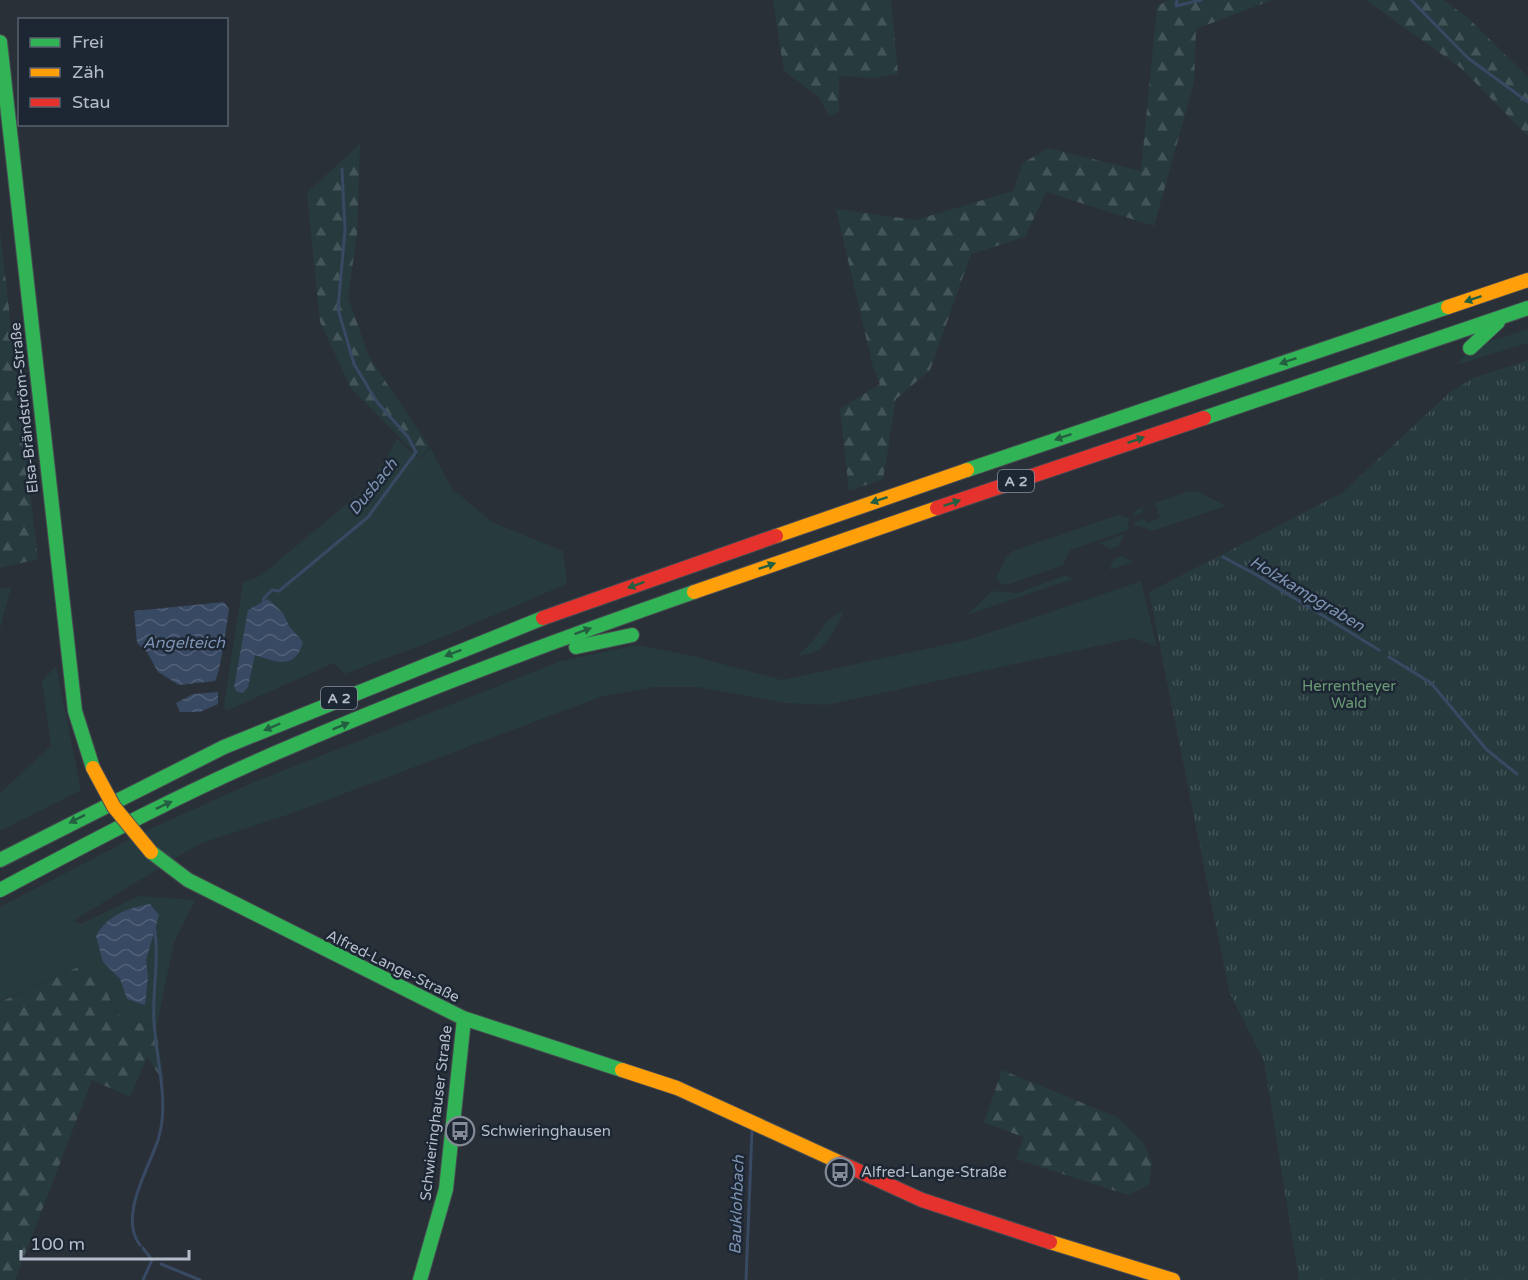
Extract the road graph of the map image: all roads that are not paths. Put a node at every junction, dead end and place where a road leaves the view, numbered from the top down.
1 (0, 42) edge
2 (1528, 280) edge
3 (1528, 308) edge
4 (1506, 315) junction
5 (1470, 348) dead end
6 (632, 635) dead end
7 (528, 650) junction
8 (151, 852) joint
9 (0, 860) edge
10 (0, 890) edge
11 (464, 1019) junction
12 (420, 1280) edge
13 (1173, 1280) edge

1 - 8 main road, Elsa-Brändström-Straße, bridge
2 -> 9 main road, A 2
3 - 4 main road, A 2
4 - 5 main road
7 -> 4 main road, A 2
6 - 7 main road
10 -> 7 main road, A 2
8 - 11 main road, Alfred-Lange-Straße
11 - 12 main road, Schwieringhauser Straße
11 - 13 main road, Alfred-Lange-Straße

